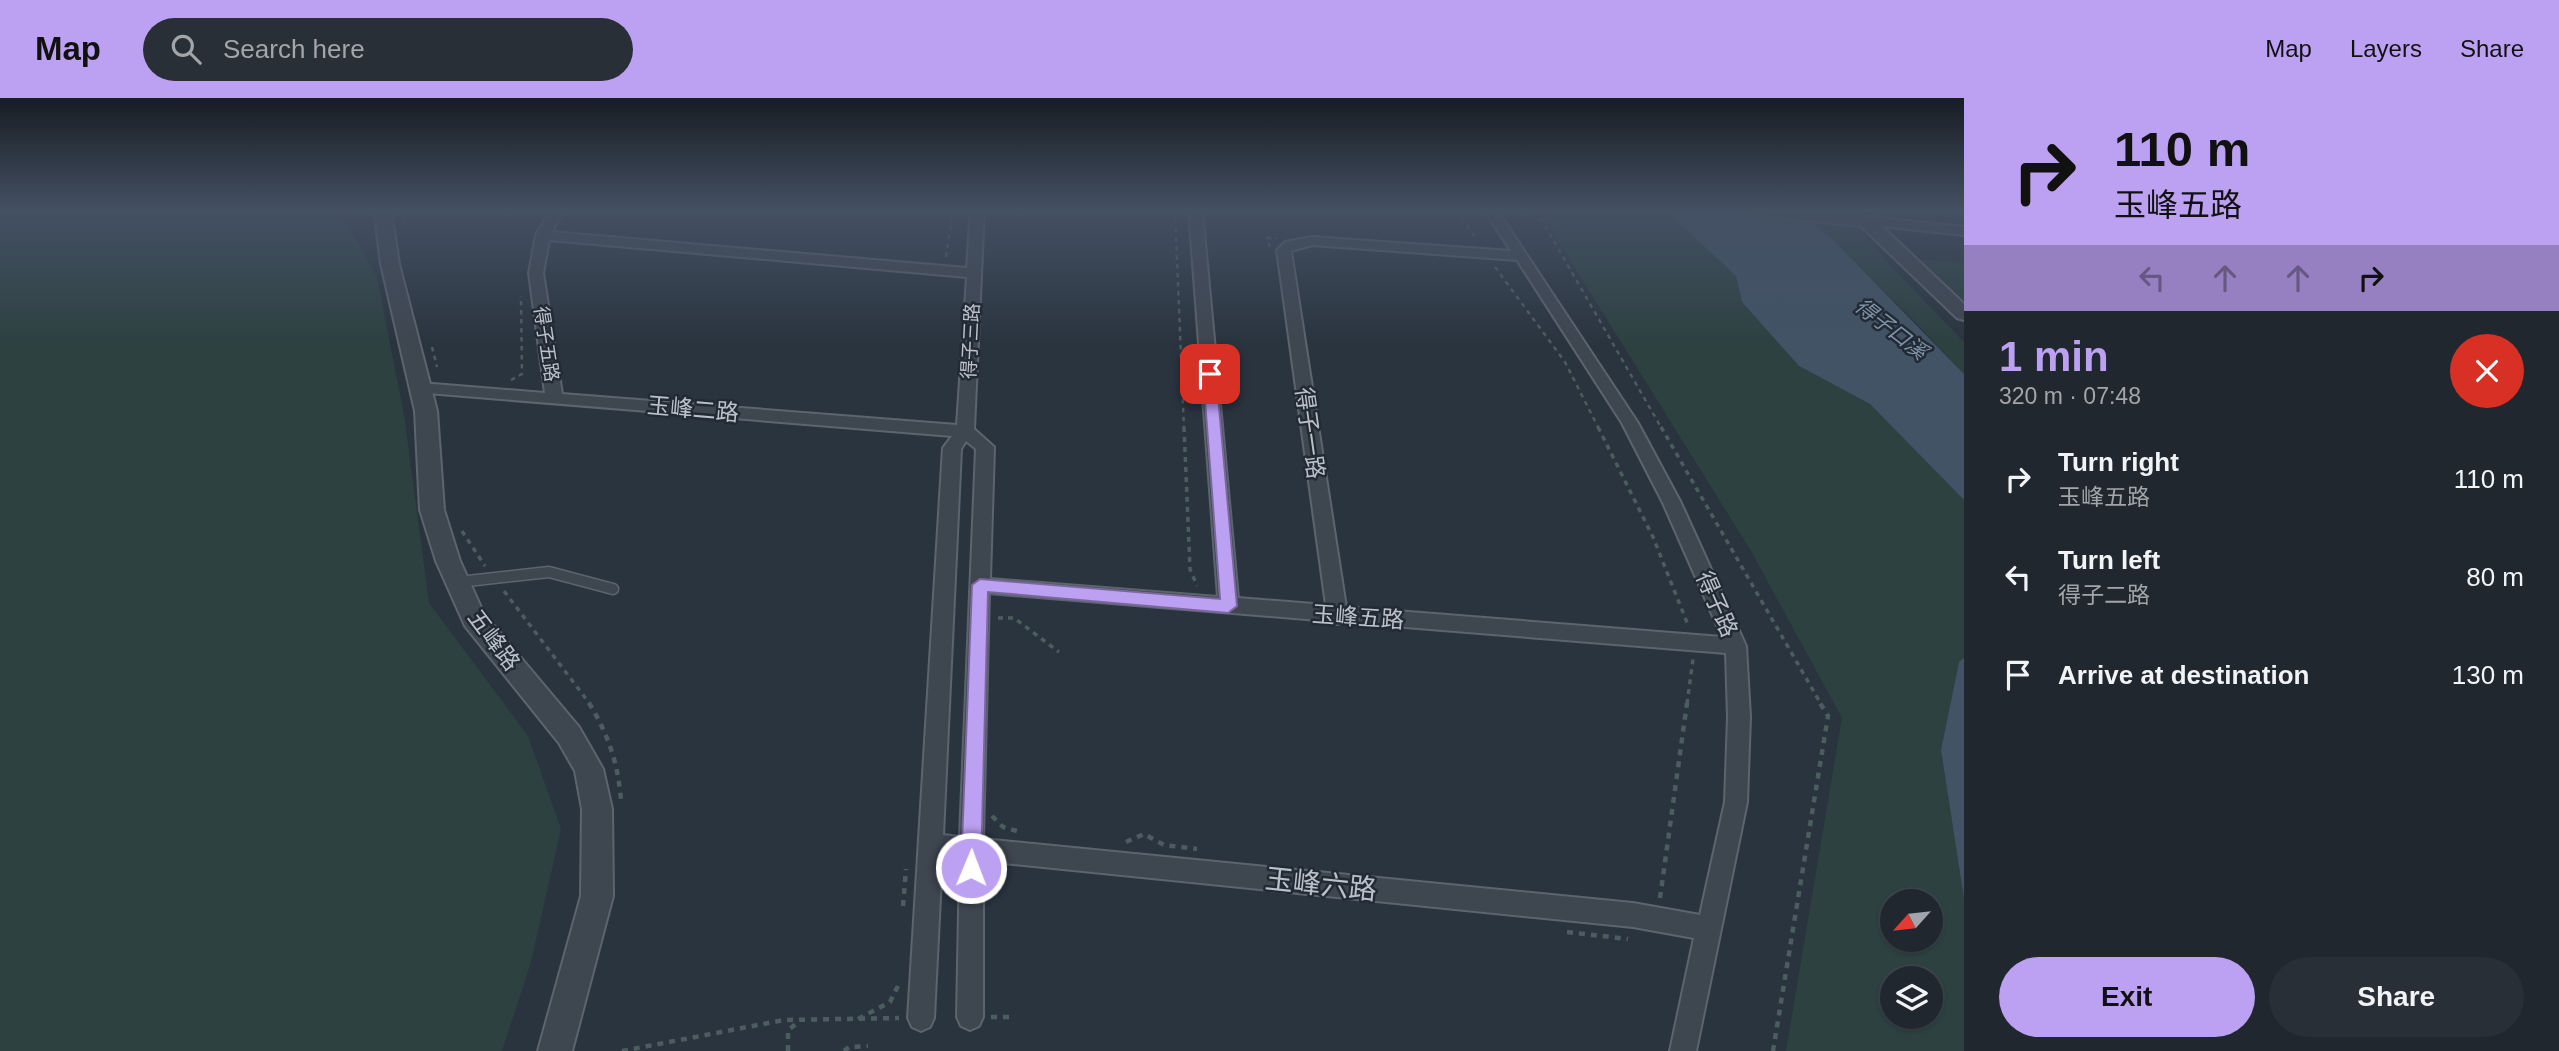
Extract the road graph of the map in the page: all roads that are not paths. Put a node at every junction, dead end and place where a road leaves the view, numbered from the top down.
1 (390, 254) edge
2 (539, 254) edge
3 (766, 254) edge
4 (975, 254) edge
5 (1200, 254) edge
6 (1285, 254) edge
7 (1479, 254) edge
8 (1898, 254) edge
9 (1520, 256) joint
10 (974, 273) junction
11 (1964, 314) edge
12 (429, 388) junction
13 (554, 398) junction
14 (965, 431) junction
15 (457, 583) junction
16 (980, 585) junction
17 (613, 589) dead end
18 (1228, 600) junction
19 (1337, 616) junction
20 (1736, 646) junction
21 (932, 845) junction
22 (972, 849) junction
23 (1709, 929) junction
24 (970, 1017) road end
25 (921, 1018) road end
26 (555, 1051) edge
27 (1683, 1051) edge

1 - 12 street, 五峰路
2 - 13 street, 得子五路
3 - 10 street
4 - 10 street, 得子三路
5 - 18 street
6 - 19 street, 得子一路
7 - 9 street, 得子一路
8 - 11 street
9 - 20 street, 得子路
10 - 14 street, 得子三路
12 - 13 street, 玉峰二路
12 - 15 street, 五峰路
13 - 14 street, 玉峰二路
14 - 16 street
14 - 21 street
15 - 17 lane
15 - 26 street, 五峰路
16 - 18 street, 玉峰五路
16 - 22 street
18 - 19 street, 玉峰五路
19 - 20 street, 玉峰五路
20 - 23 street, 得子路
21 - 22 street, 玉峰六路
21 - 25 street
22 - 23 street, 玉峰六路
22 - 24 street
23 - 27 street, 得子路

